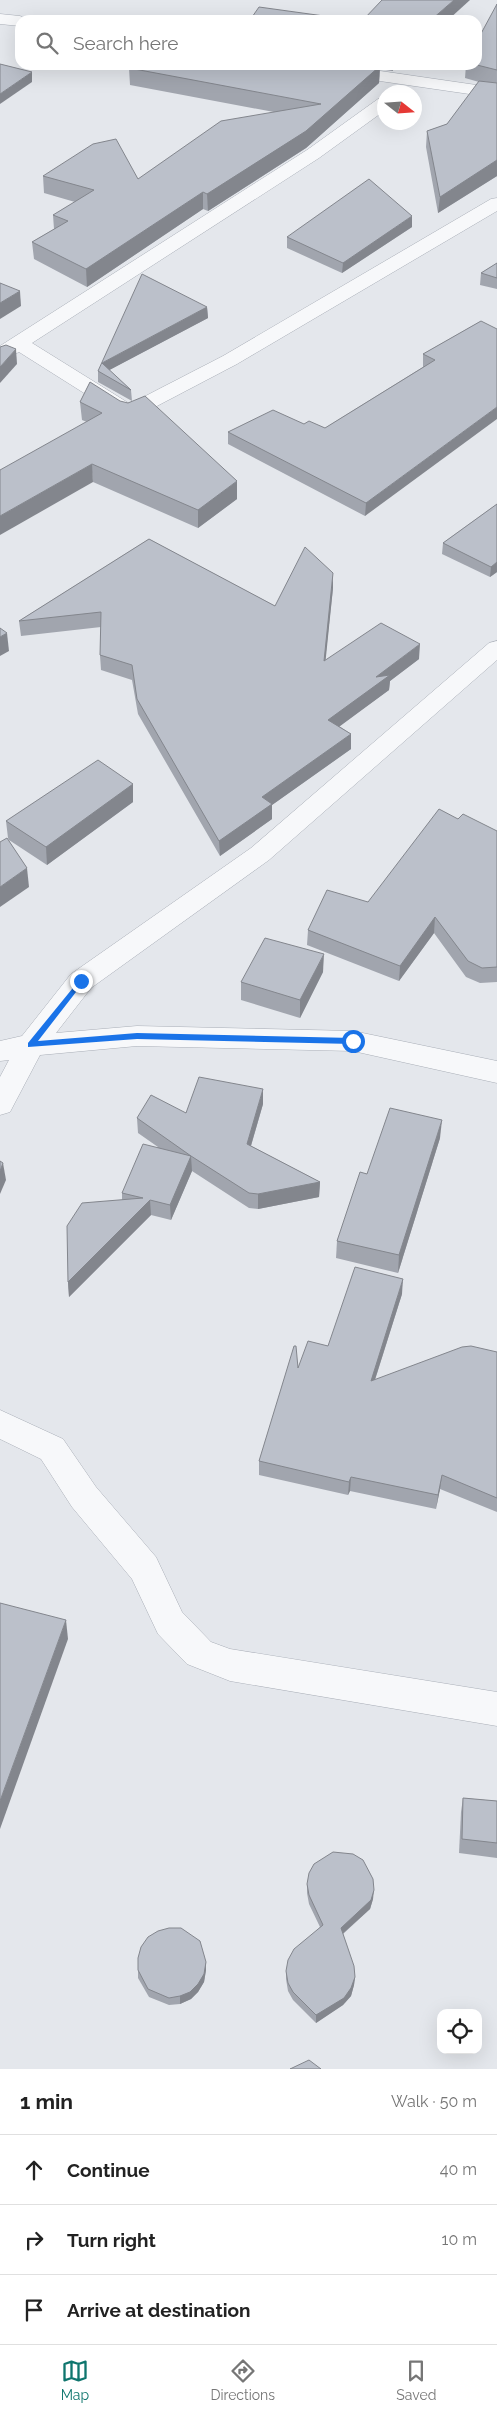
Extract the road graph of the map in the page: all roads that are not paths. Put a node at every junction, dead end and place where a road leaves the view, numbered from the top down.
1 (0, 18) edge
2 (15, 20) edge
3 (336, 70) edge
4 (414, 82) junction
5 (410, 85) edge
6 (497, 93) edge
7 (377, 108) edge
8 (497, 203) edge
9 (20, 344) junction
10 (0, 355) edge
11 (497, 648) edge
12 (31, 1045) junction
13 (0, 1051) edge
14 (497, 1072) edge
15 (0, 1104) edge
16 (0, 1424) edge
17 (497, 1708) edge

1 - 2 street
3 - 4 street
4 - 5 street
4 - 6 street
7 - 9 street
8 - 9 street
9 - 10 street
11 - 12 street
12 - 13 street
12 - 14 street
12 - 15 street
16 - 17 street

